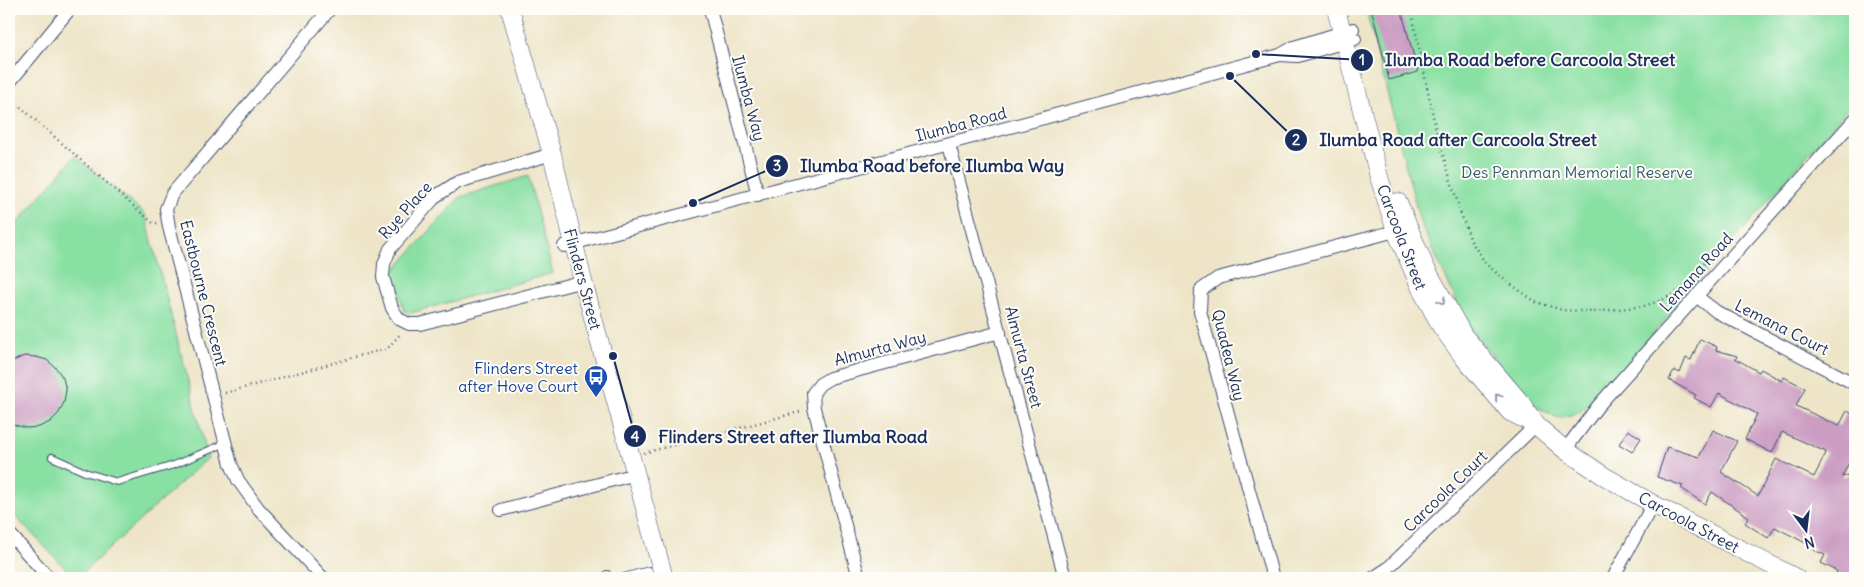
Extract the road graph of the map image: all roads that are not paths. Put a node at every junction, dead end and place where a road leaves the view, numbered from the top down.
1 (70, 9) edge
2 (330, 9) edge
3 (500, 9) edge
4 (510, 9) edge
5 (710, 9) edge
6 (1336, 9) edge
7 (1347, 9) edge
8 (1349, 36) junction
9 (9, 83) edge
10 (1855, 119) edge
11 (949, 144) junction
12 (546, 156) junction
13 (758, 195) junction
14 (1402, 229) junction
15 (569, 245) junction
16 (578, 282) junction
17 (1696, 296) junction
18 (1000, 332) junction
19 (1855, 384) edge
20 (1536, 425) junction
21 (226, 443) junction
22 (1566, 450) junction
23 (52, 457) dead end
24 (630, 476) junction
25 (1653, 504) junction
26 (501, 510) dead end
27 (9, 533) edge
28 (655, 576) edge
29 (49, 578) edge
30 (323, 578) edge
31 (620, 578) edge
32 (858, 578) edge
33 (1065, 578) edge
34 (1273, 578) edge
35 (1374, 578) edge
36 (1613, 578) edge
37 (1796, 578) edge

1 - 9 street
2 - 21 street, Eastbourne Crescent
3 - 12 street, Flinders Street
4 - 12 street, Flinders Street
5 - 13 street, Ilumba Way
6 - 8 street, Carcoola Street
7 - 8 street, Carcoola Street
8 - 11 street, Ilumba Road
8 - 14 street, Carcoola Street
10 - 17 street, Lemana Road
11 - 13 street, Ilumba Road
11 - 18 street, Almurta Street
12 - 15 street, Flinders Street
12 - 16 street, Rye Place
13 - 15 street, Ilumba Road
14 - 20 street, Carcoola Street
14 - 34 street, Quadea Way
15 - 16 street, Flinders Street
16 - 24 street, Flinders Street
17 - 19 street, Lemana Court
17 - 22 street, Lemana Road
18 - 32 street, Almurta Way
18 - 33 street, Almurta Street
20 - 22 street, Carcoola Street
20 - 35 street, Carcoola Court
21 - 23 lane
21 - 30 street, Eastbourne Crescent
22 - 25 street, Carcoola Street
24 - 26 street
24 - 28 street, Flinders Street
25 - 36 street
25 - 37 street, Carcoola Street
27 - 29 street
28 - 31 lane

